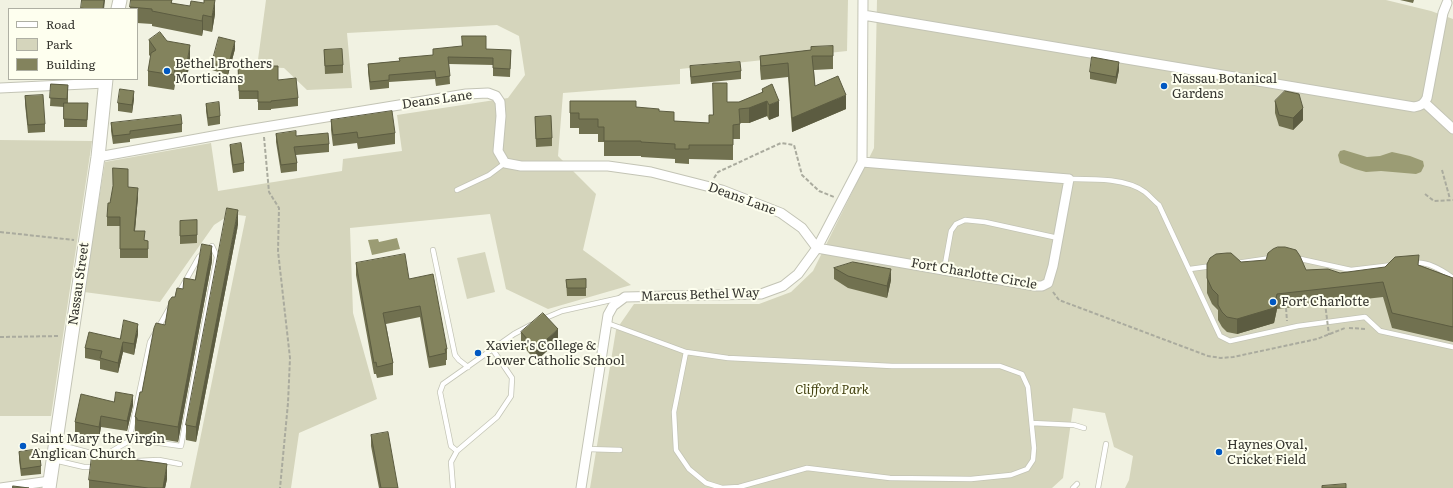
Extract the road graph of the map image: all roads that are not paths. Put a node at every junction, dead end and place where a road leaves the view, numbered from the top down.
1 (863, 0) edge
2 (1448, 3) edge
3 (863, 15) junction
4 (106, 81) edge
5 (0, 88) edge
6 (1425, 103) junction
7 (1453, 129) edge
8 (98, 157) junction
9 (862, 162) junction
10 (504, 163) junction
11 (1069, 179) junction
12 (457, 190) dead end
13 (1058, 238) junction
14 (817, 248) junction
15 (433, 250) dead end
16 (1278, 257) edge
17 (1291, 258) edge
18 (1412, 263) edge
19 (1230, 264) edge
20 (1397, 264) edge
21 (1216, 266) edge
22 (1190, 269) junction
23 (944, 270) junction
24 (1453, 278) edge
25 (176, 296) edge
26 (625, 297) junction
27 (172, 302) edge
28 (607, 323) junction
29 (1453, 347) edge
30 (493, 350) junction
31 (686, 352) junction
32 (468, 367) junction
33 (1032, 424) junction
34 (1084, 428) dead end
35 (129, 441) junction
36 (55, 444) junction
37 (1106, 444) dead end
38 (587, 449) junction
39 (620, 450) dead end
40 (458, 451) junction
41 (53, 460) junction
42 (128, 463) edge
43 (180, 464) dead end
44 (105, 468) edge
45 (50, 484) edge
46 (1077, 484) dead end
47 (0, 488) edge
48 (453, 488) edge
49 (581, 488) edge
50 (1073, 488) edge
51 (1098, 488) edge

1 - 3 street, Marcus Bethel Way
2 - 6 street
3 - 6 street
3 - 9 street, Marcus Bethel Way
4 - 5 street
4 - 8 main road, Nassau Street
6 - 7 street
8 - 10 street, Deans Lane
8 - 36 main road, Nassau Street
9 - 11 street
9 - 14 street, Marcus Bethel Way
10 - 12 lane
10 - 14 street, Deans Lane
11 - 13 street, Fort Charlotte Circle
11 - 22 lane
13 - 23 street, Fort Charlotte Circle
13 - 23 lane
14 - 23 street, Fort Charlotte Circle
14 - 26 street, Marcus Bethel Way
15 - 32 lane
16 - 19 lane
17 - 20 lane
18 - 24 lane
21 - 22 lane
22 - 29 lane
25 - 35 lane
26 - 28 street, Marcus Bethel Way
26 - 30 lane
27 - 35 lane
28 - 31 lane
28 - 38 street, Marcus Bethel Way
30 - 32 lane
30 - 40 lane
31 - 33 lane
31 - 33 lane
32 - 40 lane
33 - 34 lane
35 - 36 lane
36 - 41 main road, Nassau Street
37 - 51 lane
38 - 39 lane
38 - 49 street, Marcus Bethel Way
40 - 48 lane
41 - 44 lane
41 - 45 main road, Nassau Street
42 - 43 lane
45 - 47 street
46 - 50 lane

